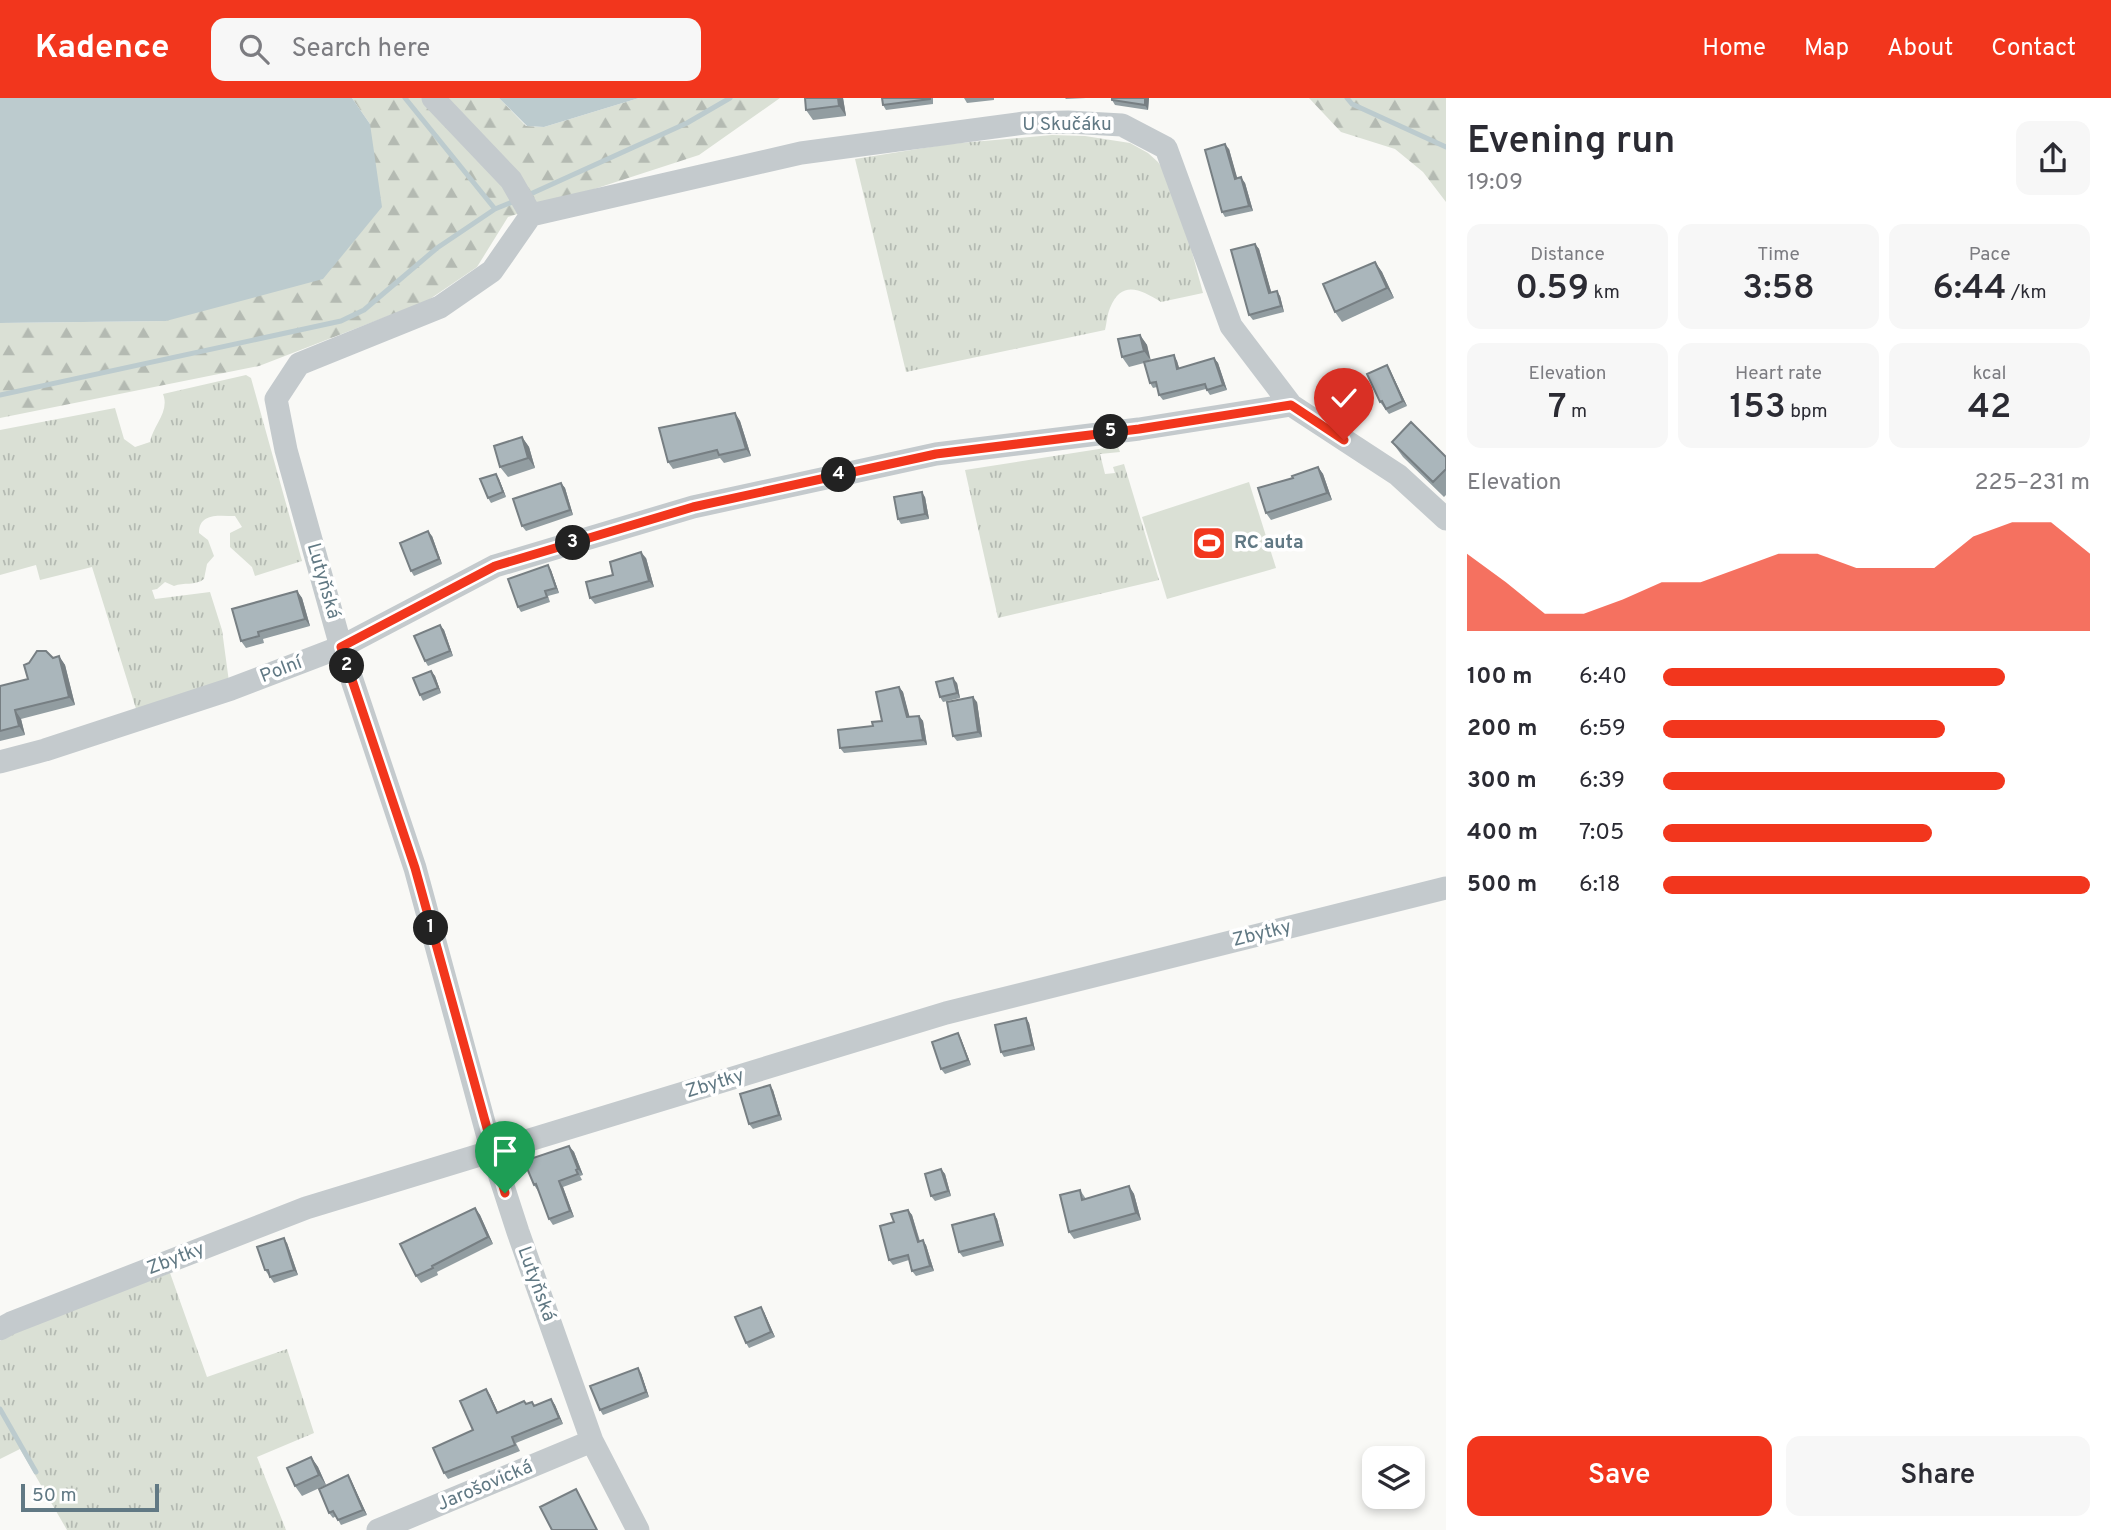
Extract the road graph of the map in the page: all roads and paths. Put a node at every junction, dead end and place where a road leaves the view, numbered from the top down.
1 (433, 98) edge
2 (531, 215) junction
3 (1291, 405) junction
4 (1446, 519) edge
5 (341, 647) junction
6 (0, 762) edge
7 (1446, 888) edge
8 (492, 1152) junction
9 (0, 1329) edge
10 (592, 1441) junction
11 (379, 1530) edge
12 (638, 1530) edge

1 - 2 street
2 - 3 street, U Skučáku
2 - 5 street, Lutyňská
3 - 4 street, U Skučáku
3 - 5 street, Polní
5 - 6 street, Polní
5 - 8 street, Lutyňská
7 - 8 street, Zbytky
8 - 9 street, Zbytky
8 - 10 street, Lutyňská
10 - 11 street, Jarošovická
10 - 12 street, Lutyňská

